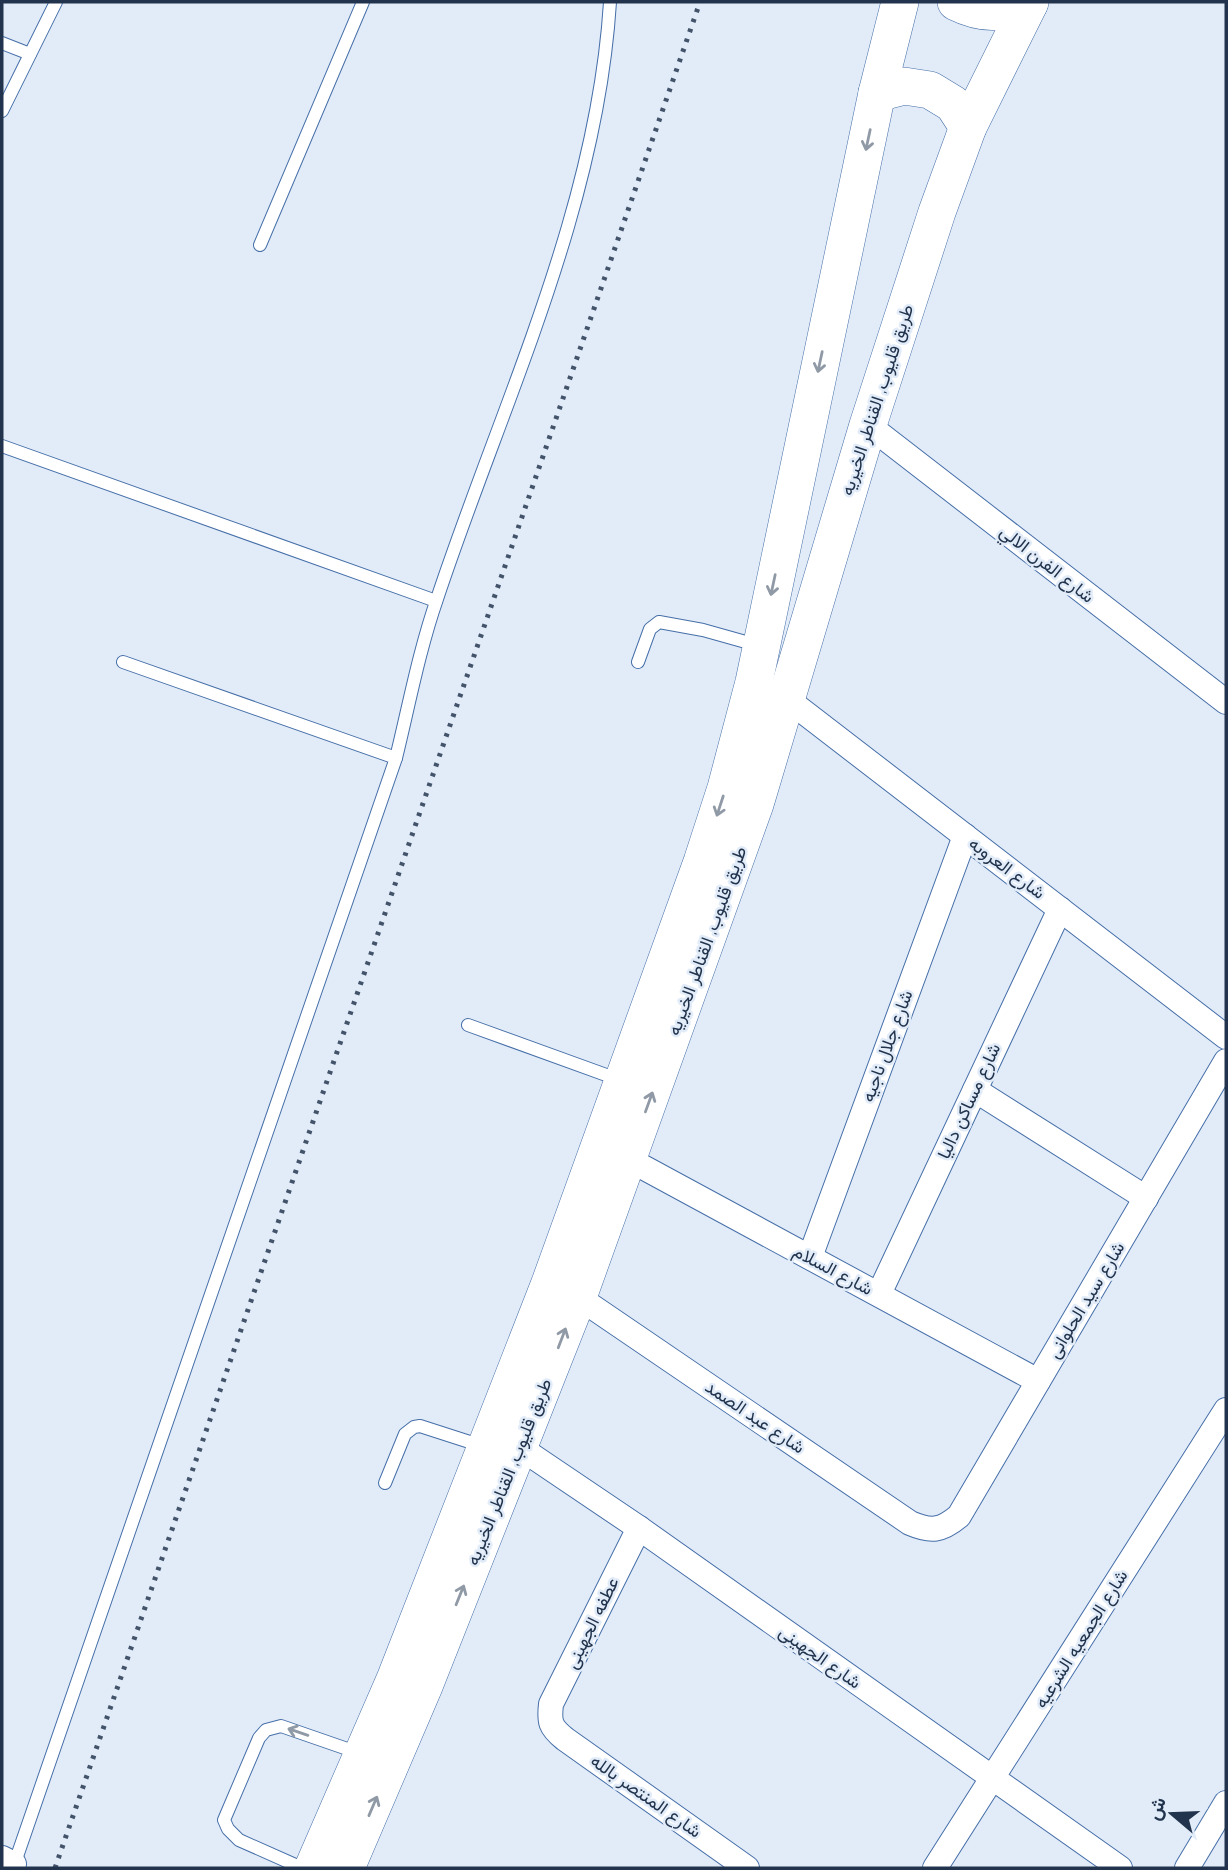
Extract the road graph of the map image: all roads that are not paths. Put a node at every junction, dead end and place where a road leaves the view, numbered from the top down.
1 (55, 2) edge
2 (363, 2) edge
3 (610, 2) edge
4 (900, 2) edge
5 (956, 2) edge
6 (1030, 3) edge
7 (2, 43) edge
8 (30, 54) junction
9 (7, 89) edge
10 (877, 93) junction
11 (2, 111) edge
12 (968, 127) junction
13 (260, 245) dead end
14 (867, 425) junction
15 (2, 446) edge
16 (436, 601) junction
17 (760, 646) junction
18 (123, 662) dead end
19 (638, 663) dead end
20 (787, 699) junction
21 (1226, 702) edge
22 (396, 758) junction
23 (965, 836) junction
24 (1060, 909) junction
25 (468, 1025) dead end
26 (1226, 1037) edge
27 (1226, 1061) edge
28 (623, 1082) junction
29 (975, 1090) junction
30 (628, 1159) junction
31 (1146, 1198) junction
32 (810, 1257) junction
33 (879, 1294) junction
34 (578, 1297) junction
35 (1038, 1381) junction
36 (1226, 1410) edge
37 (503, 1447) junction
38 (386, 1483) dead end
39 (639, 1528) junction
40 (936, 1529) joint
41 (550, 1720) joint
42 (362, 1754) junction
43 (993, 1778) junction
44 (1226, 1803) edge
45 (10, 1864) edge
46 (302, 1868) edge
47 (313, 1868) edge
48 (346, 1868) edge
49 (747, 1868) edge
50 (935, 1868) edge
51 (1120, 1868) edge
52 (1187, 1868) edge

1 - 8 lane
2 - 13 lane
3 - 16 lane
4 - 10 main road, طريق قليوب, القناطر الخيريه
5 - 6 main road
6 - 12 main road, طريق قليوب, القناطر الخيريه
7 - 8 lane
8 - 9 lane
9 - 11 lane
10 - 12 main road
10 -> 17 main road, طريق قليوب, القناطر الخيريه
12 - 14 main road, طريق قليوب, القناطر الخيريه
14 - 20 main road, طريق قليوب, القناطر الخيريه
14 - 21 street, شارع الفرن الالي
15 - 16 lane
16 - 22 lane
17 - 19 lane
17 -> 28 main road, طريق قليوب, القناطر الخيريه
18 - 22 lane
20 - 23 street, شارع العروبه
30 -> 20 main road, طريق قليوب, القناطر الخيريه
22 - 45 lane
23 - 24 street, شارع العروبه
23 - 32 street, شارع جلال ناجيه
24 - 26 street, شارع العروبه
24 - 29 street, شارع مساكن داليا
25 - 28 lane
27 - 31 street, شارع سيد الحلوانى
28 - 37 main road, طريق قليوب, القناطر الخيريه
29 - 31 street
29 - 33 street, شارع مساكن داليا
30 - 32 street, شارع السلام
30 - 34 main road, طريق قليوب, القناطر الخيريه
31 - 35 street, شارع سيد الحلوانى
32 - 33 street, شارع السلام
33 - 35 street, شارع السلام
37 -> 34 main road, طريق قليوب, القناطر الخيريه
34 - 40 street, شارع عبد الصمد
35 - 40 street, شارع سيد الحلوانى
36 - 43 street, شارع الجمعيه الشرعيه
37 - 38 lane
37 - 39 street, شارع الجهينى
37 - 42 main road, طريق قليوب, القناطر الخيريه
48 -> 37 main road, طريق قليوب, القناطر الخيريه
39 - 41 street, عطفه الجهينى
39 - 43 street, شارع الجهينى
41 - 49 street, شارع المنتصر بالله
42 -> 46 lane
42 - 47 main road, طريق قليوب, القناطر الخيريه
43 - 50 street, شارع الجمعيه الشرعيه
43 - 51 street, شارع الجهينى
44 - 52 street

